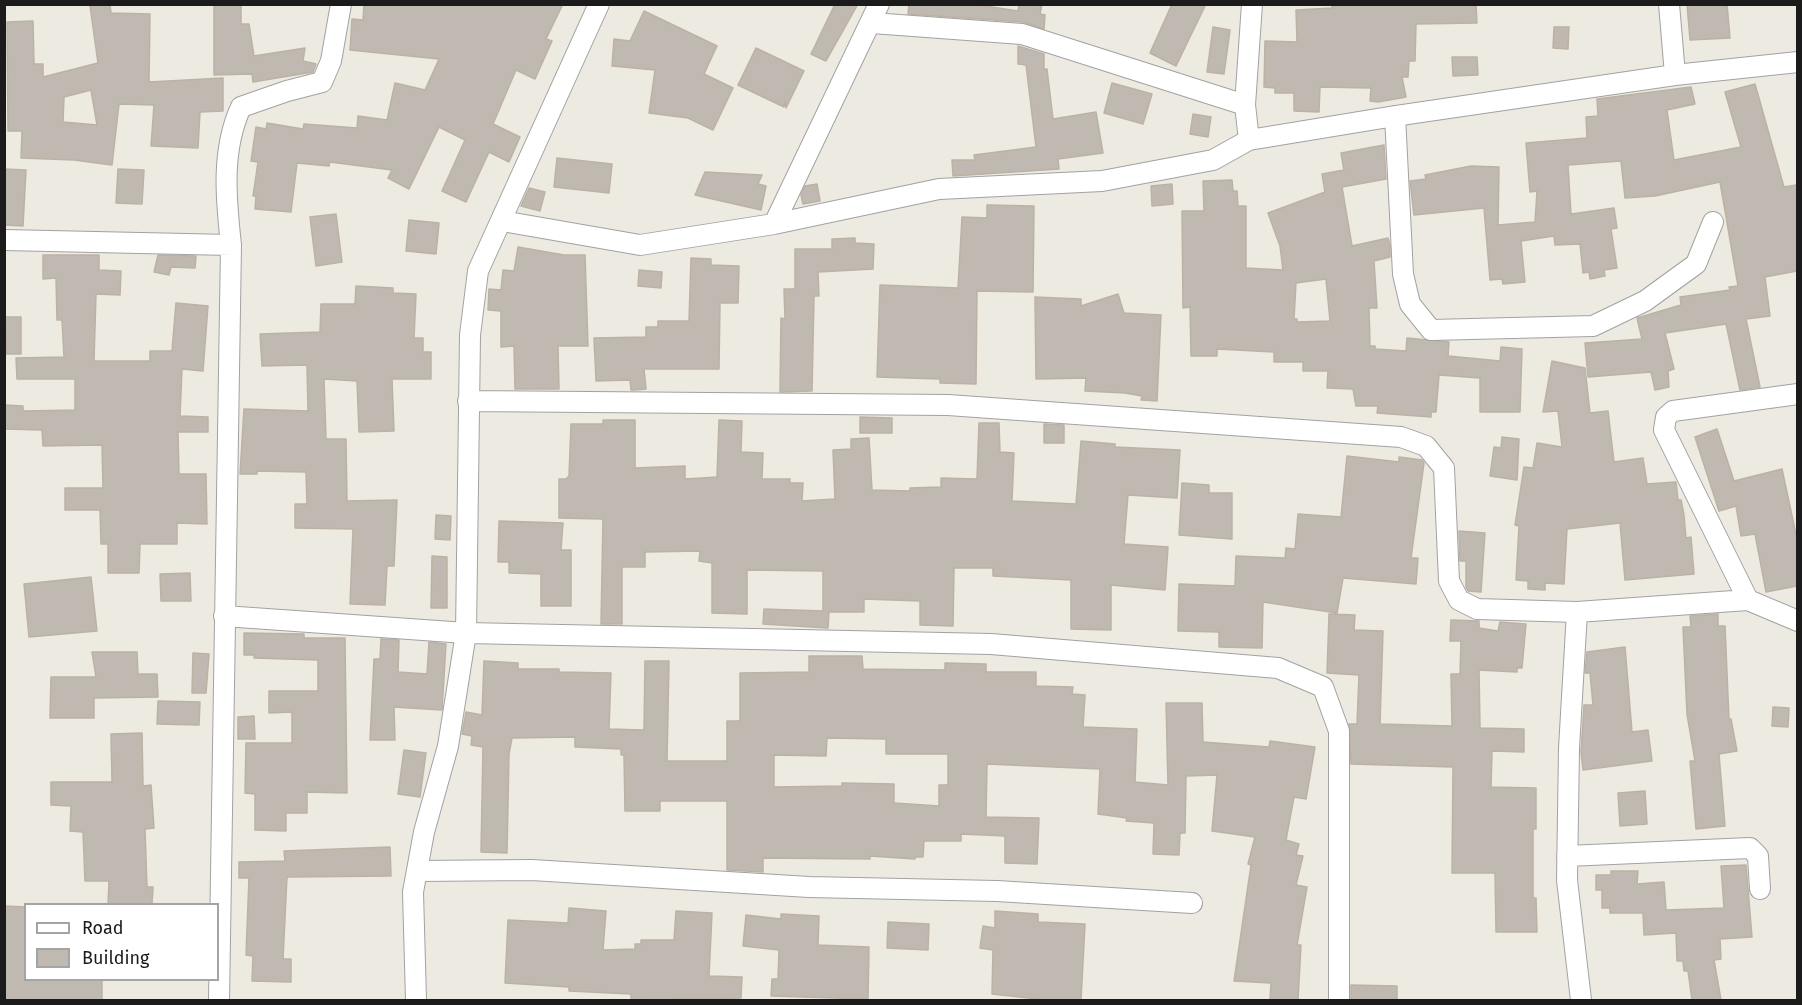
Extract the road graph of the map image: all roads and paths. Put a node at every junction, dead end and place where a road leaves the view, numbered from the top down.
1 (341, 4) edge
2 (599, 4) edge
3 (1251, 4) edge
4 (1669, 4) edge
5 (875, 14) edge
6 (1797, 62) edge
7 (1675, 75) junction
8 (1245, 105) junction
9 (1395, 116) junction
10 (1249, 140) junction
11 (502, 221) junction
12 (1713, 222) dead end
13 (774, 224) junction
14 (4, 240) edge
15 (231, 245) junction
16 (1797, 394) edge
17 (468, 401) junction
18 (1748, 600) junction
19 (1577, 612) junction
20 (224, 616) junction
21 (1797, 621) edge
22 (466, 633) junction
23 (1567, 856) junction
24 (417, 871) junction
25 (1760, 889) dead end
26 (1192, 903) dead end
27 (219, 1000) edge
28 (416, 1000) edge
29 (1339, 1000) edge
30 (1581, 1000) edge

1 - 15 street
2 - 11 street
3 - 8 street
4 - 7 street
5 - 8 street
5 - 13 street
6 - 7 street
7 - 9 street
8 - 10 street
9 - 10 street
9 - 12 street
10 - 13 street
11 - 13 street
11 - 17 street
14 - 15 street
15 - 20 street
16 - 18 street
17 - 19 street
17 - 22 street
18 - 19 street
18 - 21 street
19 - 23 street
20 - 22 street
20 - 27 street
22 - 24 street
22 - 29 street
23 - 25 street
23 - 30 street
24 - 26 street
24 - 28 street

